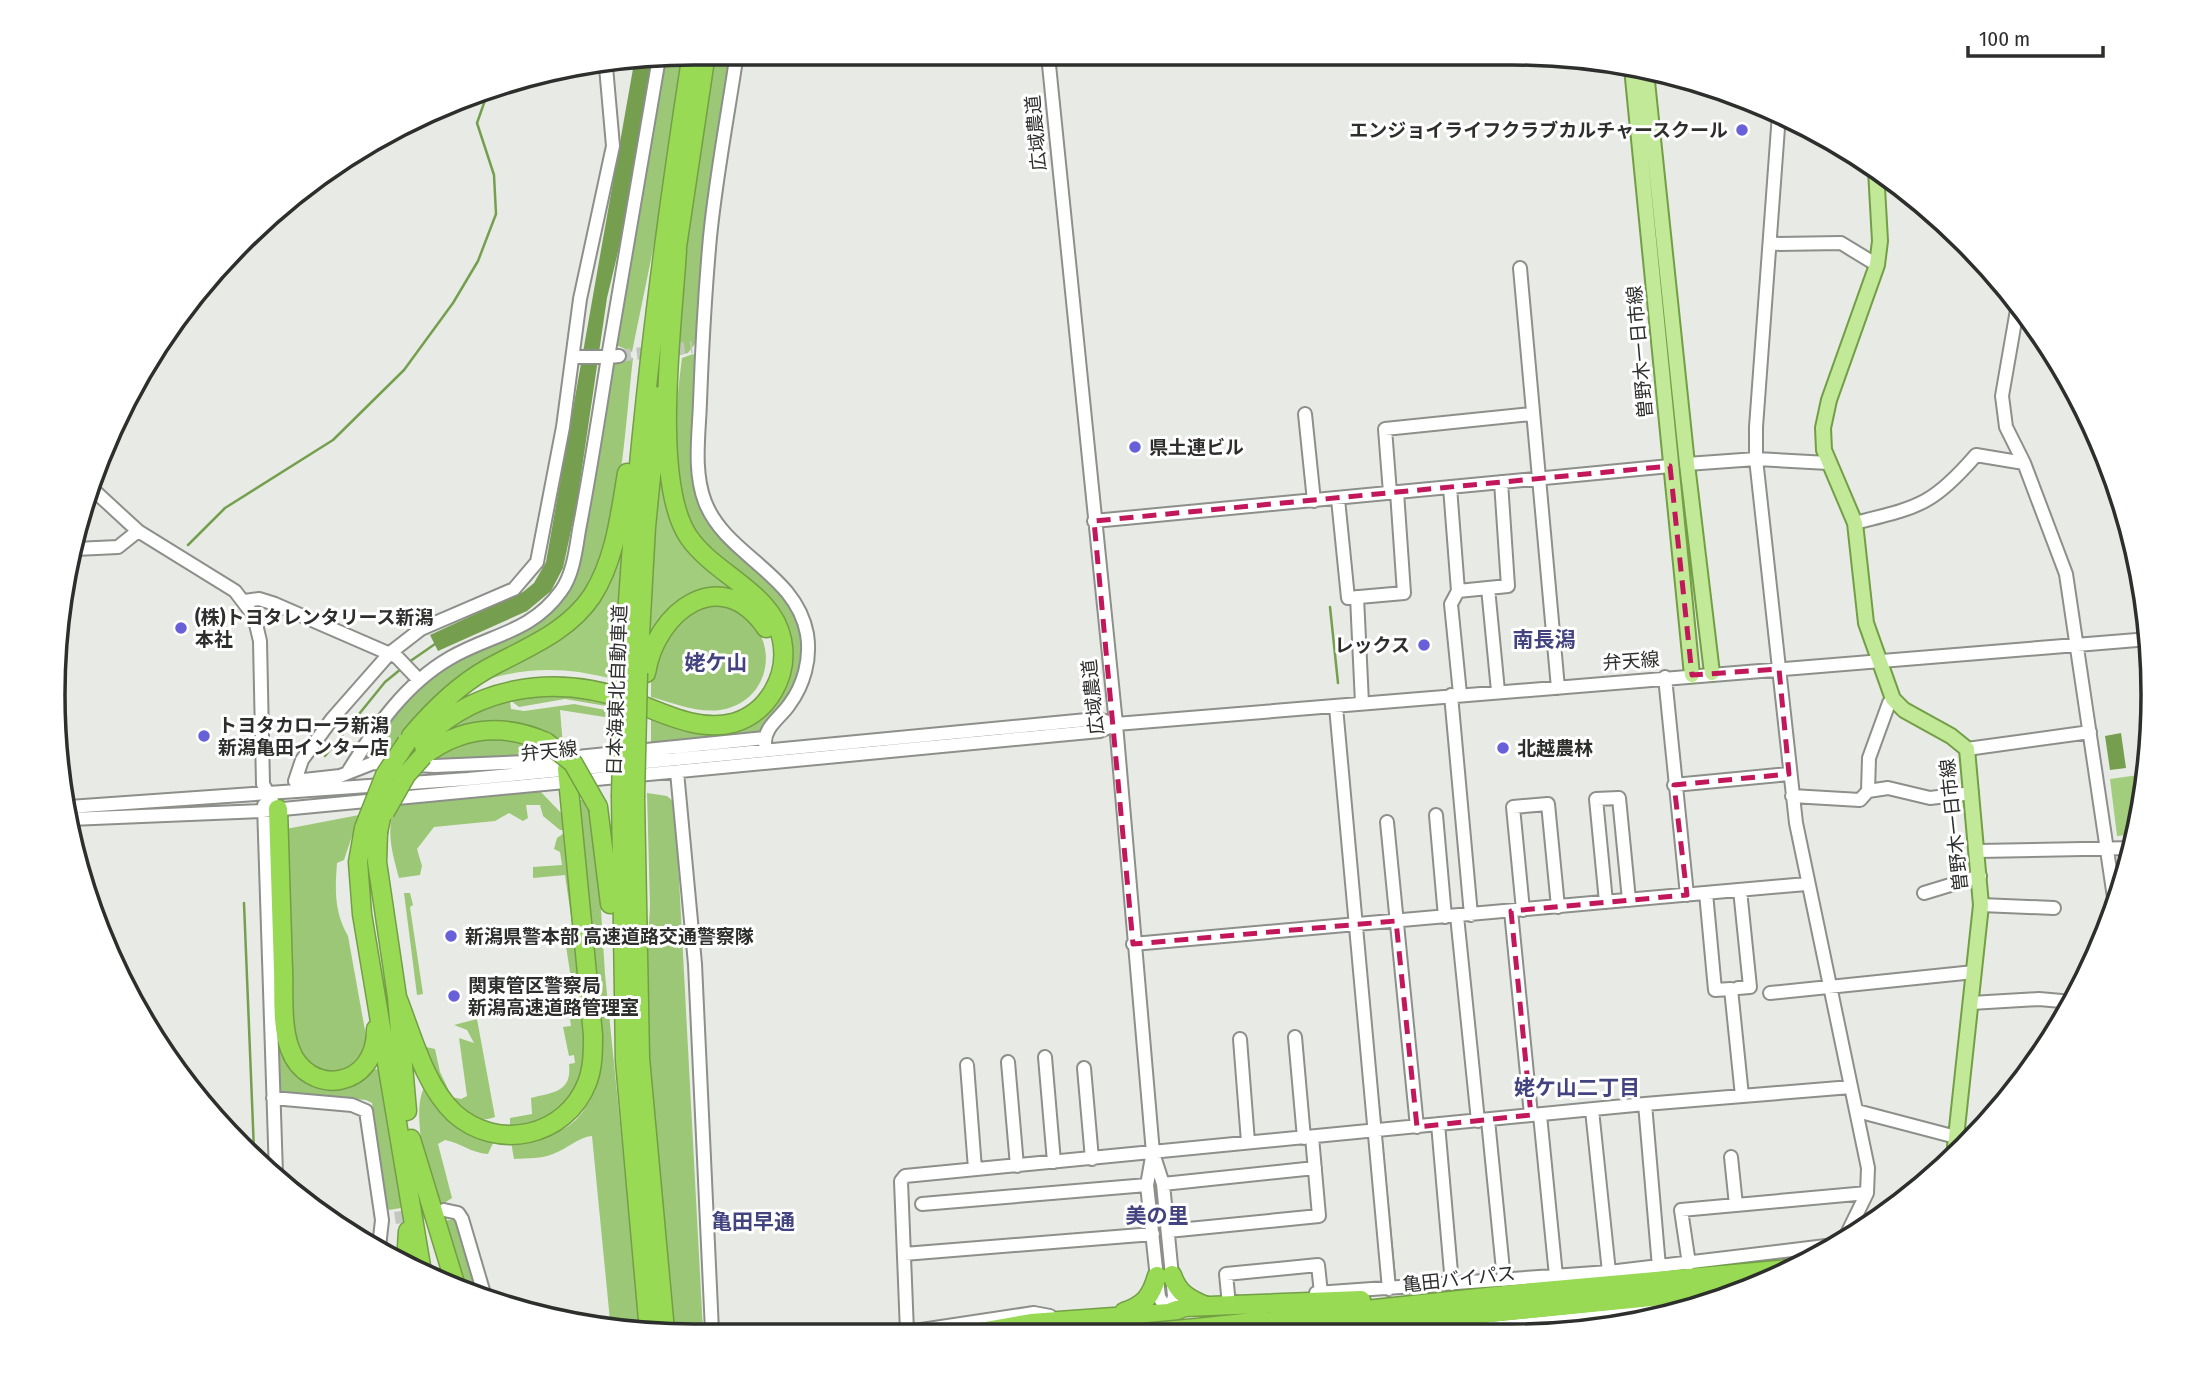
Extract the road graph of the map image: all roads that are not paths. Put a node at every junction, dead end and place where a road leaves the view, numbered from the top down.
1 (691, 65) edge
2 (704, 65) edge
3 (735, 65) edge
4 (1049, 65) edge
5 (658, 66) edge
6 (606, 71) edge
7 (1633, 77) edge
8 (1647, 80) edge
9 (1778, 125) edge
10 (1877, 182) edge
11 (1770, 244) junction
12 (671, 246) junction
13 (1877, 265) junction
14 (1520, 268) dead end
15 (2016, 318) edge
16 (572, 357) junction
17 (610, 357) junction
18 (1305, 414) dead end
19 (1531, 414) junction
20 (1756, 459) junction
21 (1828, 463) junction
22 (2024, 463) junction
23 (1687, 464) junction
24 (1670, 466) junction
25 (1538, 479) junction
26 (1501, 482) junction
27 (1450, 487) junction
28 (1394, 493) junction
29 (97, 494) edge
30 (1338, 499) junction
31 (1314, 501) junction
32 (1094, 522) junction
33 (1855, 523) junction
34 (138, 531) junction
35 (82, 549) edge
36 (1488, 588) junction
37 (1458, 591) junction
38 (1357, 597) junction
39 (245, 601) junction
40 (2139, 640) edge
41 (2077, 646) junction
42 (394, 655) junction
43 (1878, 661) junction
44 (1779, 669) junction
45 (636, 673) junction
46 (1712, 673) junction
47 (1692, 675) junction
48 (416, 677) junction
49 (1665, 677) junction
50 (1558, 688) junction
51 (1498, 691) junction
52 (1456, 694) junction
53 (1893, 699) junction
54 (1362, 703) junction
55 (1336, 707) junction
56 (1116, 724) junction
57 (2090, 732) junction
58 (765, 744) junction
59 (415, 749) junction
60 (1967, 749) junction
61 (348, 772) junction
62 (677, 772) junction
63 (1789, 774) junction
64 (567, 775) junction
65 (1674, 785) junction
66 (1868, 791) junction
67 (1972, 793) junction
68 (1792, 796) junction
69 (632, 797) junction
70 (269, 805) junction
71 (75, 807) edge
72 (1436, 814) dead end
73 (77, 818) edge
74 (1387, 822) dead end
75 (371, 830) junction
76 (2122, 848) edge
77 (2106, 849) junction
78 (1978, 850) junction
79 (1980, 876) junction
80 (1806, 884) junction
81 (2112, 884) edge
82 (1740, 890) junction
83 (1706, 893) junction
84 (1924, 893) dead end
85 (1687, 895) junction
86 (1629, 900) junction
87 (1606, 902) junction
88 (1981, 905) junction
89 (1558, 907) junction
90 (2054, 908) dead end
91 (1517, 910) junction
92 (1471, 915) junction
93 (1451, 916) junction
94 (1396, 921) junction
95 (1359, 925) junction
96 (1133, 944) junction
97 (1974, 972) junction
98 (1832, 986) junction
99 (1738, 988) dead end
100 (1770, 993) dead end
101 (397, 998) junction
102 (376, 1001) junction
103 (2061, 1001) edge
104 (1971, 1003) junction
105 (1295, 1037) dead end
106 (1240, 1039) dead end
107 (1045, 1057) dead end
108 (625, 1061) junction
109 (1008, 1062) dead end
110 (967, 1065) dead end
111 (1084, 1068) dead end
112 (1851, 1087) junction
113 (1742, 1096) junction
114 (273, 1098) junction
115 (1645, 1104) junction
116 (1592, 1110) junction
117 (1857, 1111) junction
118 (1536, 1115) junction
119 (1483, 1120) junction
120 (1438, 1124) junction
121 (1417, 1127) junction
122 (1380, 1131) junction
123 (1308, 1137) junction
124 (1956, 1137) junction
125 (411, 1139) junction
126 (1956, 1141) edge
127 (1248, 1142) junction
128 (1153, 1153) junction
129 (1731, 1157) dead end
130 (1092, 1159) junction
131 (1054, 1162) junction
132 (276, 1165) edge
133 (1017, 1166) junction
134 (1315, 1168) junction
135 (975, 1169) junction
136 (405, 1170) junction
137 (1163, 1184) junction
138 (1147, 1185) junction
139 (1867, 1193) junction
140 (922, 1204) dead end
141 (1736, 1205) junction
142 (444, 1210) dead end
143 (395, 1218) tunnel mouth
144 (382, 1220) junction
145 (1852, 1224) edge
146 (1168, 1231) junction
147 (1153, 1234) junction
148 (380, 1240) edge
149 (1811, 1248) edge
150 (406, 1254) edge
151 (904, 1254) junction
152 (420, 1261) edge
153 (428, 1264) edge
154 (1689, 1264) junction
155 (1659, 1267) junction
156 (1762, 1271) edge
157 (1609, 1272) junction
158 (453, 1275) edge
159 (1164, 1275) junction
160 (1556, 1276) junction
161 (1504, 1280) junction
162 (1452, 1284) junction
163 (482, 1287) edge
164 (1389, 1289) junction
165 (1715, 1291) edge
166 (1321, 1293) junction
167 (1462, 1300) junction
168 (1229, 1305) junction
169 (1208, 1306) junction
170 (1169, 1313) junction
171 (1617, 1315) edge
172 (1110, 1317) junction
173 (1074, 1320) junction
174 (648, 1323) edge
175 (664, 1323) edge
176 (1534, 1323) edge
177 (712, 1324) edge
178 (907, 1324) edge
179 (963, 1324) edge
180 (1043, 1324) edge
181 (1170, 1324) edge
182 (1235, 1324) edge
183 (1386, 1324) edge

1 - 12 highway, 日本海東北自動車道
2 - 12 highway, 日本海東北自動車道
3 - 58 street
4 - 32 street, 広域農道
5 - 17 street
6 - 16 street
7 - 24 main road, 曽野木一日市線
8 - 23 main road, 曽野木一日市線
9 - 11 street
10 - 13 main road
11 - 13 street
11 - 20 street
12 - 45 highway, 日本海東北自動車道
12 - 59 highway
12 - 59 highway
13 - 21 main road
14 - 19 street
15 - 22 street
16 - 17 street
16 - 42 street
17 - 48 street
18 - 31 street
19 - 25 street
19 - 28 street
20 - 21 street
20 - 23 street
20 - 44 street
21 - 33 main road
22 - 33 street
22 - 41 street
23 - 46 main road, 曽野木一日市線
24 - 25 street
24 - 47 main road, 曽野木一日市線
25 - 26 street
25 - 50 street
26 - 27 street
26 - 36 street
27 - 28 street
27 - 37 street
28 - 30 street
28 - 38 street
29 - 34 street
30 - 31 street
30 - 38 street
31 - 32 street
32 - 56 street, 広域農道
33 - 43 main road
34 - 35 street
34 - 39 street
36 - 37 street
36 - 51 street
37 - 52 street
38 - 54 street
39 - 42 street
39 - 70 street
40 - 41 street, 弁天線
41 - 43 street, 弁天線
41 - 57 street
42 - 48 street
42 - 61 street
43 - 44 street, 弁天線
43 - 53 main road
44 - 46 street, 弁天線
44 - 63 street
45 - 59 highway
45 - 69 highway
46 - 47 street, 弁天線
47 - 49 street, 弁天線
48 - 61 street
49 - 50 street, 弁天線
49 - 65 street
50 - 51 street, 弁天線
51 - 52 street, 弁天線
52 - 54 street, 弁天線
52 - 92 street
53 - 60 main road, 曽野木一日市線
53 - 66 street
54 - 55 street, 弁天線
55 - 56 street, 弁天線
55 - 95 street
56 - 58 street, 弁天線
56 - 62 street, 弁天線
56 - 96 street, 広域農道
57 - 60 street
57 - 77 street
58 - 61 street
58 - 64 street, 弁天線
59 - 75 highway, bridge
59 - 108 highway, bridge
60 - 67 main road, 曽野木一日市線
62 - 64 street, 弁天線
62 - 177 street
63 - 65 street
63 - 68 street
64 - 70 street, 弁天線
64 - 101 highway
65 - 85 street
66 - 67 street
66 - 68 street
67 - 78 main road, 曽野木一日市線
68 - 80 street
69 - 108 highway, 日本海東北自動車道
69 - 175 highway
70 - 71 street, 弁天線
70 - 73 street, 弁天線
70 - 102 highway
70 - 114 street
72 - 93 street
74 - 94 street
75 - 101 highway
75 - 102 highway
76 - 77 street
77 - 78 street
77 - 81 street
78 - 79 main road, 曽野木一日市線
79 - 84 street
79 - 88 main road, 曽野木一日市線
80 - 82 street
80 - 98 street
82 - 83 street
82 - 99 street
83 - 85 street
83 - 113 street
85 - 86 street
86 - 87 street
86 - 87 street
87 - 89 street
88 - 90 street
88 - 97 main road, 曽野木一日市線
89 - 91 street
89 - 91 street
91 - 92 street
91 - 118 street
92 - 93 street
93 - 94 street
93 - 119 street
94 - 95 street
94 - 121 street
95 - 96 street
95 - 122 street
96 - 128 street, 広域農道
97 - 98 street
97 - 104 main road, 曽野木一日市線
98 - 100 street
98 - 112 street
101 - 125 highway
102 - 136 highway
103 - 104 street
104 - 124 main road, 曽野木一日市線
105 - 123 street
106 - 127 street
107 - 131 street
108 - 174 highway, 日本海東北自動車道
109 - 133 street
110 - 135 street
111 - 130 street
112 - 113 street
112 - 117 street
113 - 115 street
114 - 132 street
114 - 144 street
115 - 116 street
115 - 155 street
116 - 118 street
116 - 157 street
117 - 124 street
117 - 139 street
118 - 119 street
118 - 160 street
119 - 120 street
119 - 161 street
120 - 121 street
120 - 162 street
121 - 122 street
122 - 123 street
122 - 164 street
123 - 127 street
123 - 134 street
124 - 126 main road, 曽野木一日市線
125 - 153 highway
125 - 158 highway
127 - 128 street
128 - 130 street
128 - 137 street, 広域農道
128 - 138 street
129 - 141 street
130 - 131 street
131 - 133 street
133 - 135 street
134 - 137 street
134 - 146 street
135 - 151 street
136 - 150 highway
136 - 152 highway
137 - 146 street, 広域農道
138 - 140 street
138 - 147 street
139 - 141 street
139 - 145 street
141 - 154 street
142 - 163 street
143 - 144 street
144 - 148 street
146 - 159 street, 広域農道
147 - 151 street
147 - 159 street
149 - 154 street
151 - 178 street
154 - 155 street
155 - 157 street
156 - 167 highway, 亀田バイパス
157 - 160 street
159 - 169 highway
159 - 170 street, 広域農道
159 - 172 highway
160 - 161 street
161 - 162 street
162 - 164 street
164 - 166 street
165 - 183 highway, 亀田バイパス
166 - 168 street
166 - 168 street
167 - 168 highway
167 - 182 highway, 亀田バイパス, bridge
168 - 169 highway
169 - 170 highway
170 - 172 highway
170 - 181 street, 広域農道
171 - 176 street
172 - 173 highway
173 - 179 street
173 - 180 highway

